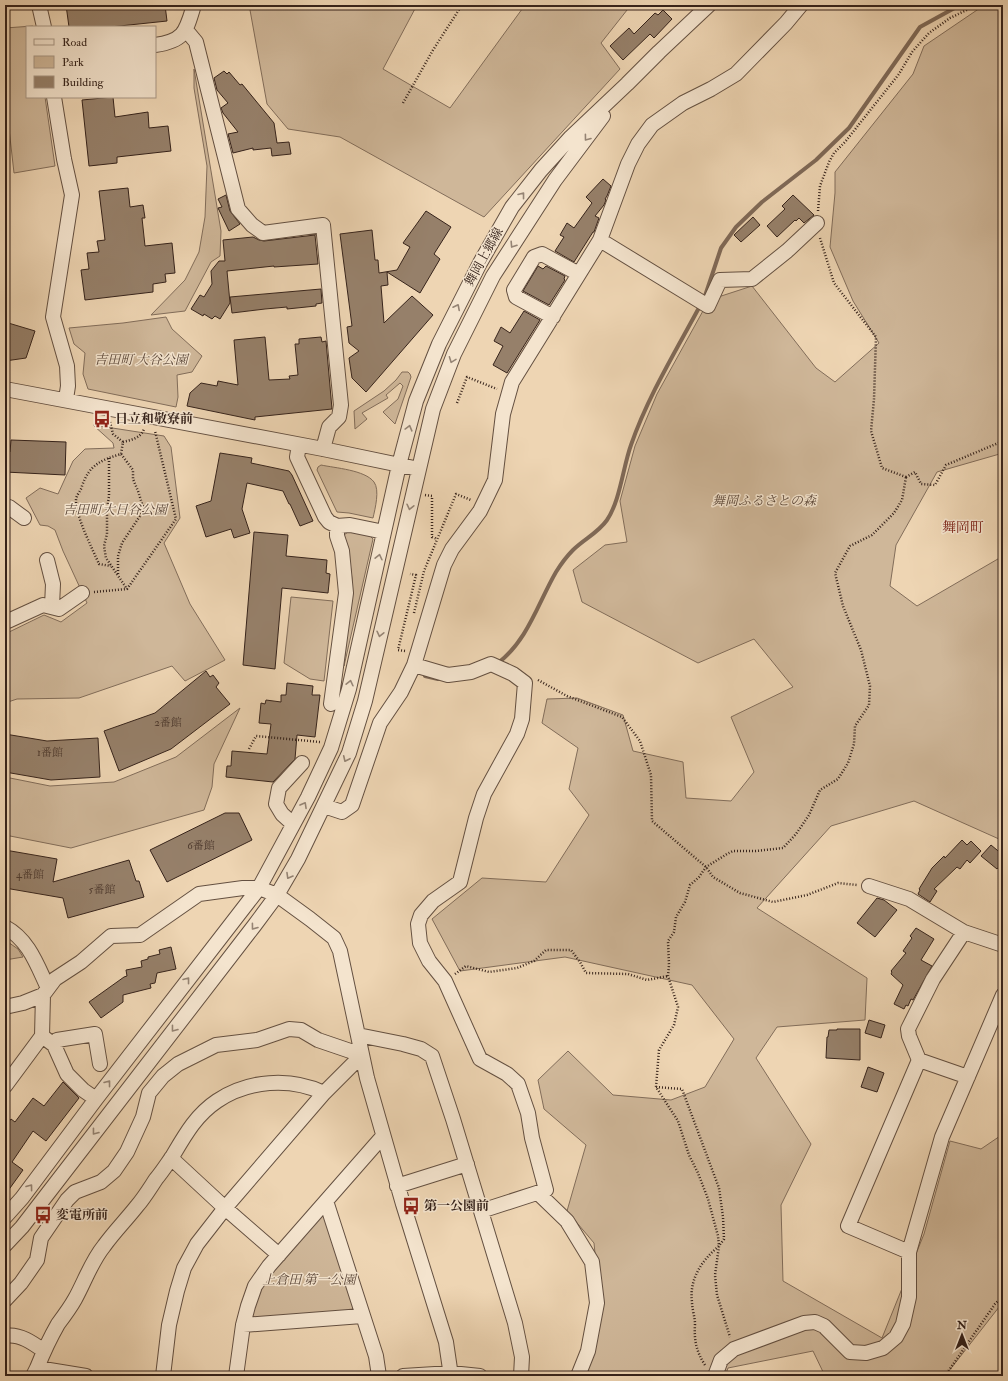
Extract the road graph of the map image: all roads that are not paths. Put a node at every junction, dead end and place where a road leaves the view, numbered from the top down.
1 (39, 5) edge
2 (194, 5) edge
3 (709, 5) edge
4 (801, 5) edge
5 (44, 26) edge
6 (186, 30) junction
7 (156, 46) edge
8 (627, 84) junction
9 (54, 98) edge
10 (817, 223) road end
11 (600, 240) junction
12 (579, 274) junction
13 (553, 317) junction
14 (5, 389) edge
15 (66, 400) junction
16 (299, 445) junction
17 (323, 449) junction
18 (399, 465) junction
19 (419, 469) junction
20 (5, 508) edge
21 (24, 518) dead end
22 (337, 526) junction
23 (384, 532) junction
24 (47, 560) dead end
25 (82, 593) road end
26 (52, 606) junction
27 (5, 619) edge
28 (414, 665) junction
29 (331, 704) dead end
30 (302, 763) dead end
31 (324, 806) junction
32 (293, 824) junction
33 (869, 886) road end
34 (259, 888) junction
35 (277, 895) junction
36 (5, 927) edge
37 (964, 932) junction
38 (1003, 945) edge
39 (46, 991) junction
40 (1003, 995) edge
41 (5, 1006) edge
42 (358, 1035) junction
43 (42, 1036) junction
44 (54, 1045) junction
45 (362, 1055) junction
46 (919, 1060) junction
47 (100, 1064) dead end
48 (968, 1077) junction
49 (5, 1086) edge
50 (324, 1093) junction
51 (96, 1098) junction
52 (383, 1136) junction
53 (171, 1158) junction
54 (467, 1164) junction
55 (397, 1186) junction
56 (538, 1193) junction
57 (326, 1201) junction
58 (225, 1208) junction
59 (481, 1211) junction
60 (5, 1217) edge
61 (5, 1245) edge
62 (909, 1252) junction
63 (279, 1255) junction
64 (5, 1300) edge
65 (362, 1316) junction
66 (243, 1325) junction
67 (5, 1336) edge
68 (44, 1351) junction
69 (35, 1372) edge
70 (711, 1373) edge
71 (451, 1374) edge
72 (86, 1376) edge
73 (163, 1376) edge
74 (236, 1376) edge
75 (379, 1376) edge
76 (403, 1376) edge
77 (480, 1376) edge
78 (521, 1376) edge
79 (578, 1376) edge

1 - 5 street
2 - 6 street
3 - 8 street, 舞岡上郷線
4 - 11 street
6 - 7 street
6 - 17 street
18 -> 8 street, 舞岡上郷線
8 -> 19 street, 舞岡上郷線
9 - 15 street
10 - 11 street
11 - 12 street
12 - 13 street
12 - 13 street
13 - 28 street
14 - 15 street
15 - 16 street
16 - 17 street
16 - 22 street
17 - 18 street
18 - 19 street
18 - 23 street, 舞岡上郷線
19 -> 31 street, 舞岡上郷線
20 - 21 street
22 - 23 street
22 - 29 street
32 -> 23 street, 舞岡上郷線
24 - 26 street
25 - 26 street
26 - 27 street
28 - 31 street
28 - 56 street
30 - 32 street
31 -> 35 street, 舞岡上郷線
32 - 34 street, 舞岡上郷線
33 - 37 street
34 - 35 street
34 - 39 street
51 -> 34 street, 舞岡上郷線
35 - 42 street
35 -> 61 street, 舞岡上郷線
36 - 39 street
37 - 38 street
37 - 46 street
39 - 41 street
39 - 43 street
40 - 48 street
42 - 45 street
42 - 54 street
43 - 44 street
43 - 49 street
44 - 47 street
44 - 51 street
45 - 50 street
45 - 52 street
45 - 64 street
46 - 48 street
46 - 62 street
48 - 62 street
50 - 53 street
50 - 58 street
60 -> 51 street, 舞岡上郷線
52 - 55 street
52 - 57 street
53 - 58 street
53 - 68 street
54 - 55 street
54 - 59 street
55 - 71 street
56 - 59 street
56 - 79 street
57 - 63 street
57 - 65 street
58 - 63 street
58 - 73 street
59 - 78 street
62 - 70 street
63 - 66 street
65 - 66 street
65 - 75 street
66 - 74 street
67 - 68 street
68 - 69 street
69 - 72 street
71 - 76 street
71 - 77 street

